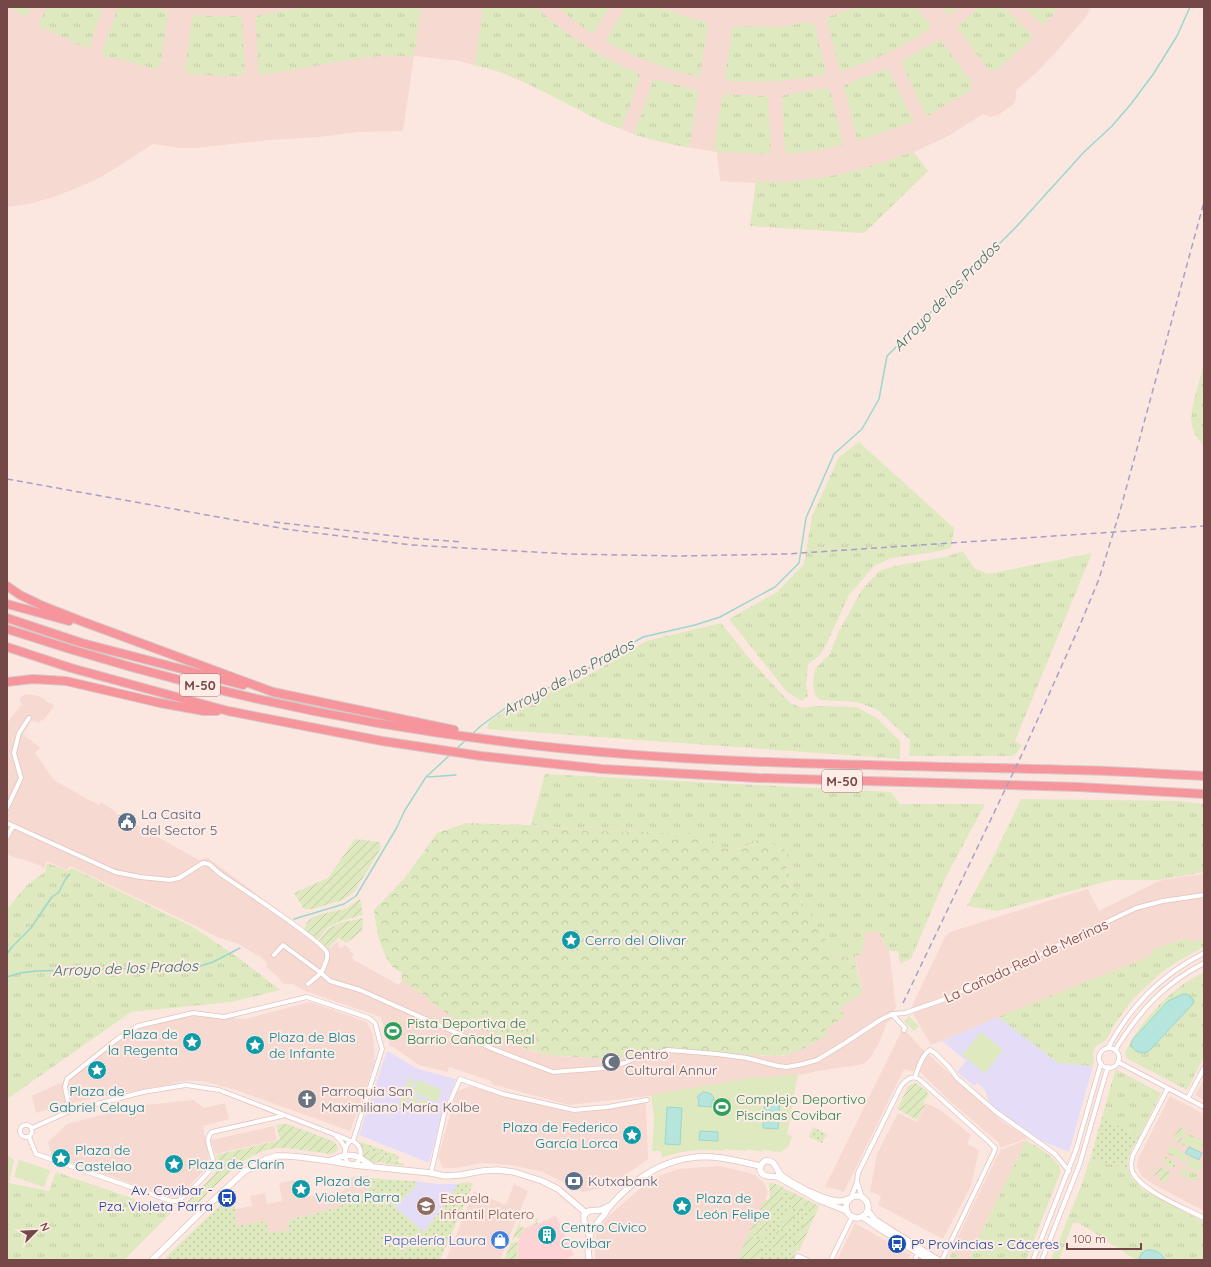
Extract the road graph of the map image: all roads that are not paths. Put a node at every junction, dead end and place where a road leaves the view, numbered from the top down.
1 (7, 586) edge
2 (7, 604) edge
3 (7, 618) edge
4 (7, 629) edge
5 (110, 632) junction
6 (7, 647) edge
7 (8, 682) edge
8 (273, 692) junction
9 (228, 712) junction
10 (29, 718) dead end
11 (497, 741) junction
12 (1204, 776) edge
13 (1204, 794) edge
14 (7, 808) edge
15 (7, 823) edge
16 (12, 826) junction
17 (7, 837) edge
18 (1204, 895) edge
19 (1204, 953) edge
20 (274, 956) dead end
21 (1204, 963) edge
22 (321, 973) junction
23 (308, 984) dead end
24 (892, 1014) junction
25 (904, 1030) dead end
26 (1108, 1048) junction
27 (1116, 1050) junction
28 (1118, 1062) junction
29 (1101, 1063) junction
30 (1108, 1067) junction
31 (1204, 1068) edge
32 (915, 1077) junction
33 (1168, 1088) junction
34 (1188, 1098) junction
35 (647, 1100) dead end
36 (1204, 1107) edge
37 (70, 1111) junction
38 (283, 1115) junction
39 (32, 1128) junction
40 (334, 1135) junction
41 (28, 1137) junction
42 (351, 1141) junction
43 (345, 1148) junction
44 (345, 1156) junction
45 (360, 1158) junction
46 (330, 1161) junction
47 (348, 1164) junction
48 (354, 1165) junction
49 (761, 1166) junction
50 (374, 1167) junction
51 (776, 1170) junction
52 (1068, 1171) junction
53 (431, 1173) junction
54 (772, 1176) junction
55 (857, 1182) junction
56 (862, 1197) junction
57 (850, 1199) junction
58 (610, 1206) junction
59 (847, 1211) junction
60 (868, 1211) junction
61 (594, 1212) junction
62 (586, 1213) junction
63 (852, 1217) junction
64 (863, 1217) junction
65 (1204, 1218) edge
66 (597, 1223) junction
67 (586, 1224) junction
68 (590, 1237) junction
69 (918, 1253) junction
70 (588, 1259) edge
71 (152, 1260) edge
72 (796, 1260) edge
73 (807, 1260) edge
74 (831, 1260) edge
75 (915, 1260) edge
76 (929, 1260) edge
77 (938, 1260) edge
78 (942, 1260) edge
79 (1033, 1260) edge
80 (1042, 1260) edge

1 - 5 highway
2 - 5 highway
3 - 8 highway
4 - 11 highway, M-50
5 - 8 highway
6 - 9 highway, M-50
7 - 9 highway
8 - 11 highway
9 - 13 highway, M-50
10 - 14 street
11 - 12 highway, M-50
15 - 16 street
16 - 17 street
16 - 22 street
18 - 24 street, La Cañada Real de Merinas
19 - 26 street
20 - 22 street
21 - 27 street
22 - 23 street
22 - 24 street, La Cañada Real de Merinas
24 - 25 street
26 - 27 street
26 - 29 street
27 - 28 street
28 - 30 street
28 - 33 street
29 - 30 street
29 - 52 street
30 - 80 street
31 - 34 street
32 - 52 street
32 - 55 street
32 - 78 street
33 - 34 street
33 - 65 street
34 - 36 street
35 - 53 street
37 - 38 street
37 - 39 street
37 - 42 street
38 - 40 street
38 - 41 street
39 - 41 street
39 - 41 street
40 - 42 street
40 - 43 street
42 - 43 street
42 - 45 street
43 - 44 street
44 - 45 street
44 - 46 street
44 - 47 street
45 - 48 street
45 - 50 street
46 - 47 street
46 - 71 street
47 - 48 street
48 - 50 street
49 - 51 street
49 - 54 street
49 - 58 street
50 - 53 street
51 - 54 street
51 - 57 street
52 - 79 street
53 - 62 street
54 - 59 street
55 - 56 street
55 - 57 street
56 - 57 street
56 - 60 street
57 - 59 street
58 - 61 street
58 - 66 street
59 - 63 street
60 - 64 street
60 - 77 street
61 - 62 street
61 - 66 street
62 - 67 street
63 - 64 street
63 - 74 street
64 - 69 street
66 - 67 street
66 - 68 street
67 - 68 street
68 - 70 street
69 - 75 street
69 - 76 street
72 - 73 street

